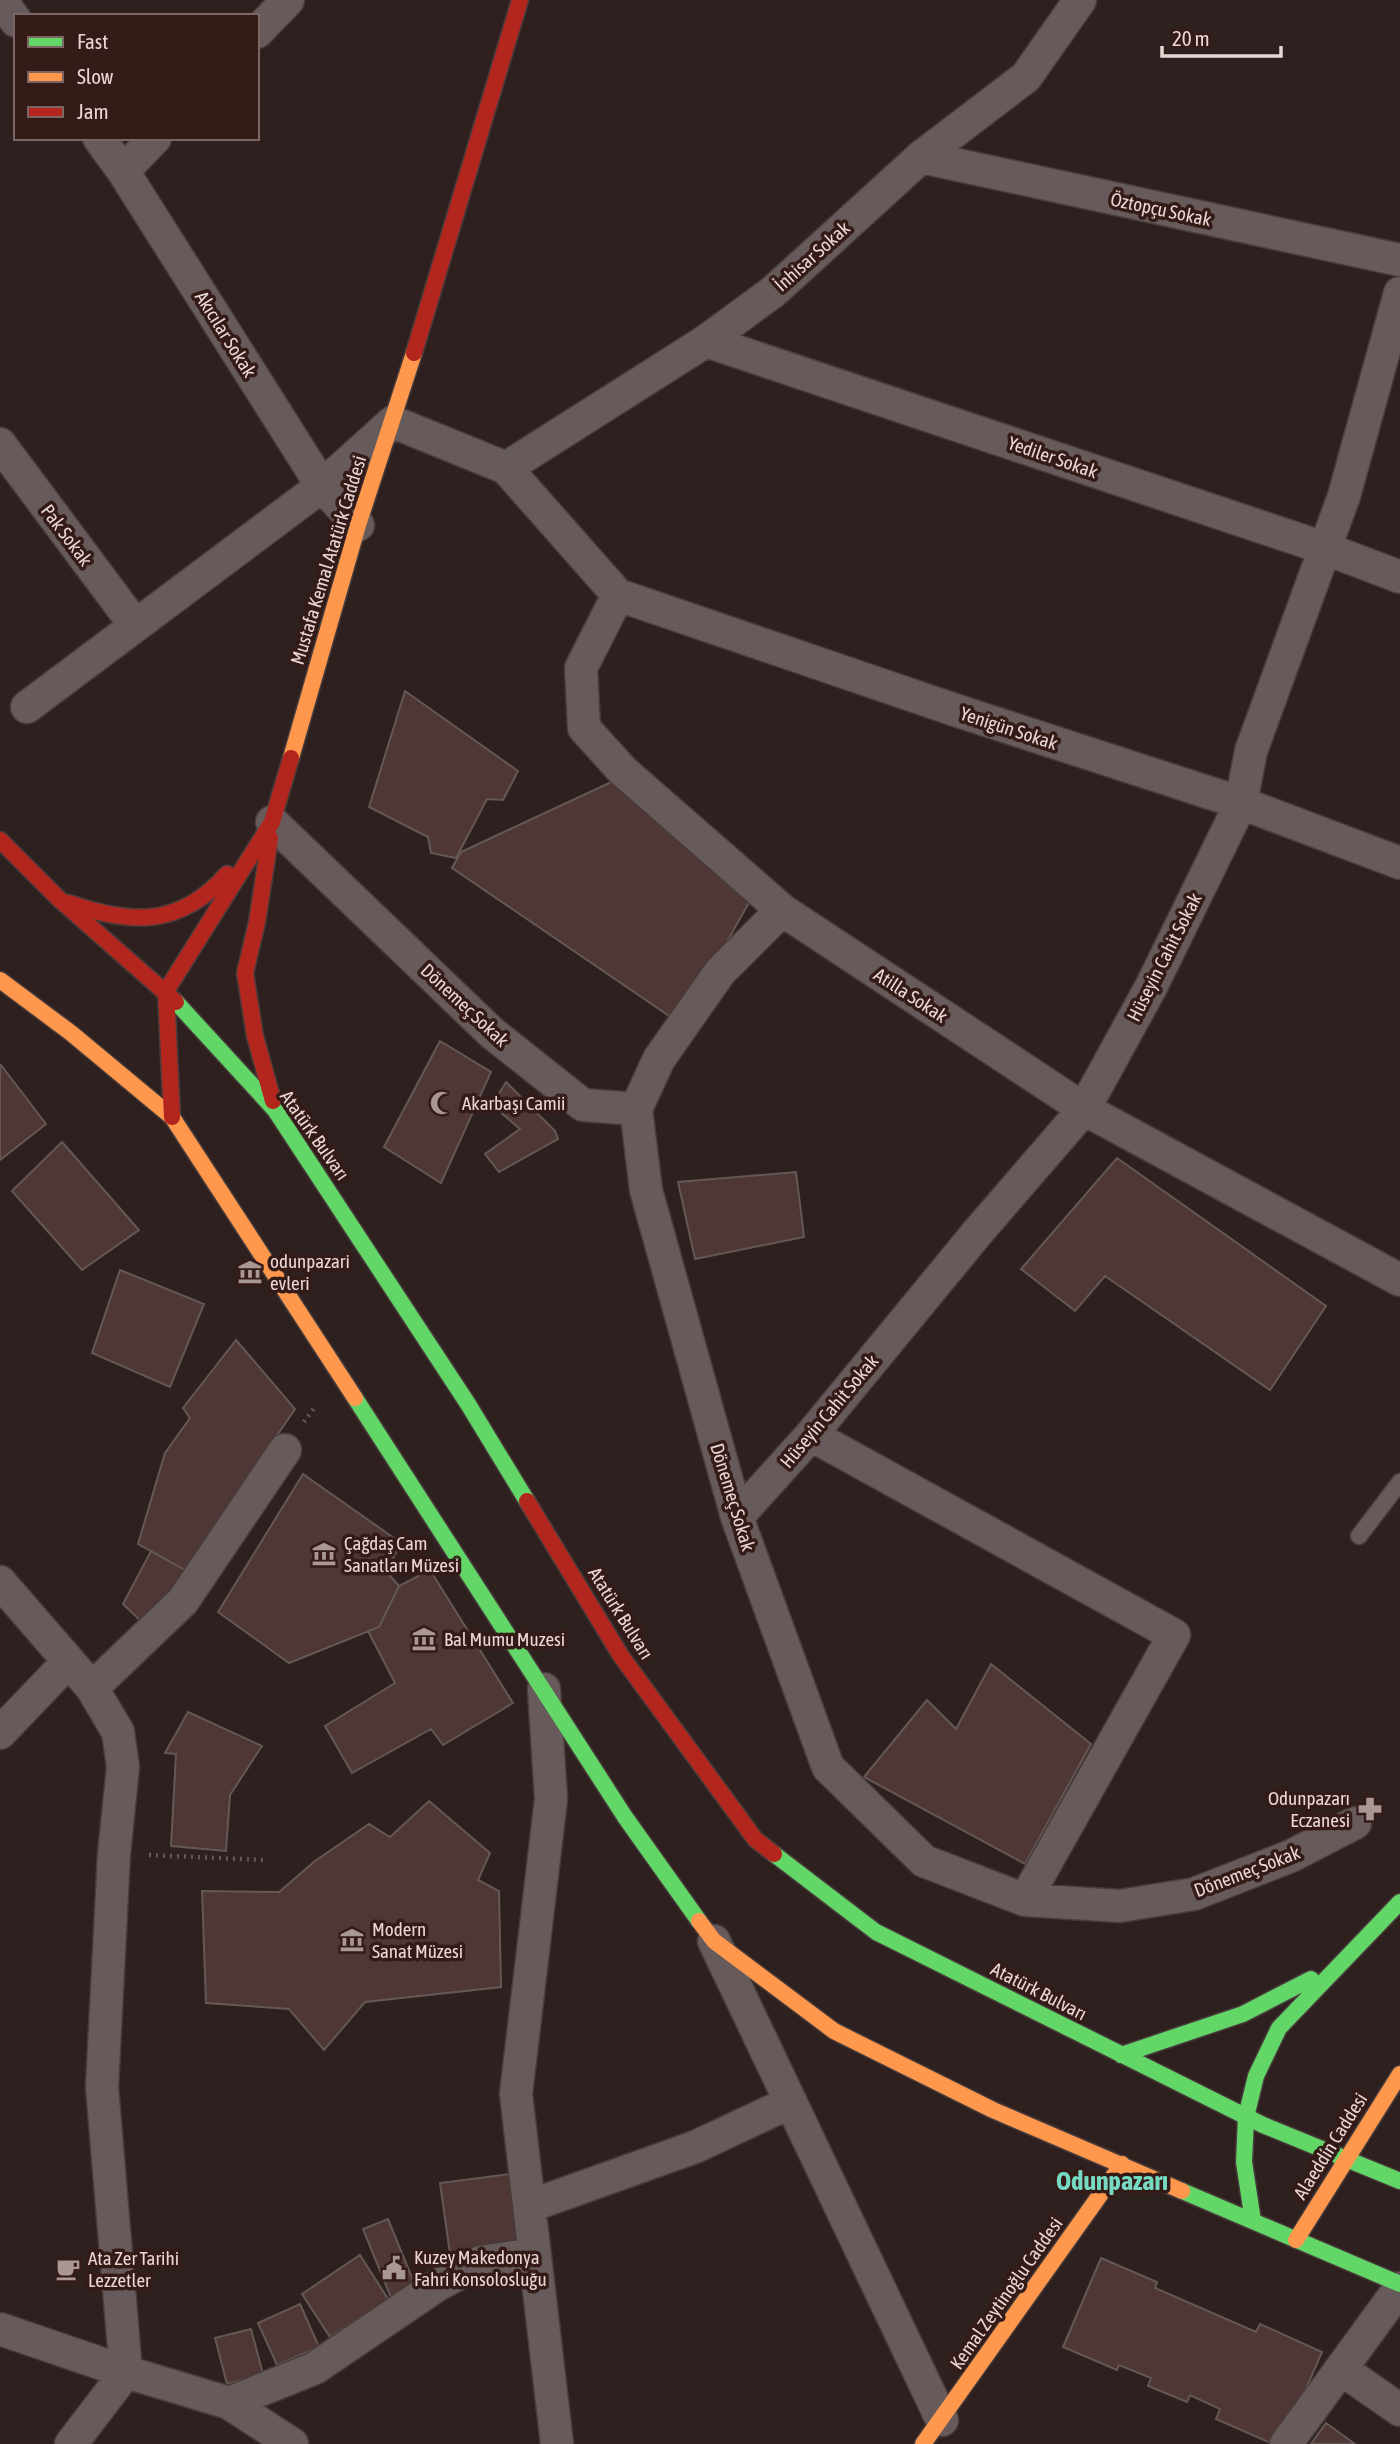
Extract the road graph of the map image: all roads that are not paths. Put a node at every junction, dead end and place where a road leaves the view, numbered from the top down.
1 (1, 0) edge
2 (288, 0) edge
3 (520, 0) edge
4 (1080, 0) edge
5 (14, 17) edge
6 (259, 30) edge
7 (100, 140) edge
8 (153, 140) edge
9 (921, 157) junction
10 (123, 171) junction
11 (1400, 260) edge
12 (1400, 293) edge
13 (706, 341) junction
14 (393, 422) junction
15 (0, 444) edge
16 (506, 468) junction
17 (322, 486) junction
18 (358, 525) junction
19 (1324, 548) junction
20 (1400, 577) edge
21 (618, 595) junction
22 (135, 625) junction
23 (27, 707) dead end
24 (1241, 803) junction
25 (272, 822) junction
26 (0, 839) edge
27 (1400, 863) edge
28 (59, 899) junction
29 (782, 910) junction
30 (0, 980) edge
31 (166, 991) junction
32 (636, 1109) junction
33 (1084, 1109) junction
34 (275, 1110) junction
35 (172, 1117) junction
36 (1400, 1280) edge
37 (811, 1435) junction
38 (285, 1450) dead end
39 (1400, 1482) edge
40 (737, 1517) junction
41 (1359, 1535) dead end
42 (0, 1582) edge
43 (68, 1662) junction
44 (92, 1688) junction
45 (544, 1689) junction
46 (0, 1733) edge
47 (1355, 1823) dead end
48 (1025, 1900) junction
49 (1400, 1902) edge
50 (714, 1941) junction
51 (1337, 1965) junction
52 (1121, 2055) junction
53 (1400, 2074) edge
54 (790, 2102) junction
55 (1246, 2117) junction
56 (1347, 2159) junction
57 (1122, 2164) junction
58 (1400, 2181) edge
59 (530, 2206) junction
60 (1253, 2221) junction
61 (1296, 2240) junction
62 (535, 2254) junction
63 (1400, 2286) edge
64 (0, 2329) edge
65 (1341, 2369) junction
66 (126, 2372) junction
67 (229, 2403) junction
68 (1400, 2410) edge
69 (932, 2432) edge
70 (71, 2444) edge
71 (292, 2444) edge
72 (557, 2444) edge
73 (1286, 2444) edge

1 - 5 street
2 - 6 street
3 - 14 main road, Mustafa Kemal Atatürk Caddesi
4 - 9 street, İnhisar Sokak
7 - 10 street, Akıcılar Sokak
8 - 10 street
9 - 11 street, Öztopçu Sokak
9 - 13 street, İnhisar Sokak
10 - 17 street, Akıcılar Sokak
12 - 19 street, Hüseyin Cahit Sokak
13 - 16 street, İnhisar Sokak
13 - 19 street, Yediler Sokak
14 - 16 street
14 - 17 street
14 - 18 main road, Mustafa Kemal Atatürk Caddesi
15 - 22 street, Pak Sokak
16 - 21 street
17 - 18 street, Akıcılar Sokak
17 - 22 street
18 - 25 main road, Mustafa Kemal Atatürk Caddesi
19 - 20 street, Yediler Sokak
19 - 24 street, Hüseyin Cahit Sokak
21 - 24 street, Yenigün Sokak
21 - 29 street, Atilla Sokak
22 - 23 street
24 - 27 street, Yenigün Sokak
24 - 33 street, Hüseyin Cahit Sokak
25 - 28 main road
25 - 31 main road, Mustafa Kemal Atatürk Caddesi
25 - 32 street, Dönemeç Sokak
25 - 34 main road
26 - 28 main road, Atatürk Bulvarı
28 - 31 main road, Atatürk Bulvarı
29 - 32 street
29 - 33 street, Atilla Sokak
30 - 35 main road
31 - 34 main road, Atatürk Bulvarı
31 - 35 main road
32 - 40 street, Dönemeç Sokak
33 - 36 street, Atilla Sokak
33 - 37 street, Hüseyin Cahit Sokak
34 - 52 main road, Atatürk Bulvarı
35 - 45 main road
37 - 40 street, Hüseyin Cahit Sokak
37 - 48 street
38 - 44 street
39 - 41 lane
40 - 48 street, Dönemeç Sokak
42 - 43 street
43 - 44 street
43 - 46 street
44 - 66 street
45 - 50 main road
45 - 59 street
47 - 48 street, Dönemeç Sokak
49 - 51 main road
50 - 54 street
50 - 57 main road
51 - 52 main road
51 - 55 main road
52 - 55 main road, Atatürk Bulvarı
53 - 56 main road, Alaeddin Caddesi
54 - 59 street
54 - 69 street
55 - 56 main road, Atatürk Bulvarı
55 - 60 main road
56 - 58 main road, Atatürk Bulvarı
56 - 61 main road, Alaeddin Caddesi
57 - 60 main road
57 - 69 main road, Kemal Zeytinoğlu Caddesi
59 - 62 street
60 - 61 main road
61 - 63 main road
62 - 67 street
62 - 72 street
63 - 65 street
64 - 66 street
65 - 68 street
65 - 73 street
66 - 67 street
66 - 70 street
67 - 71 street

